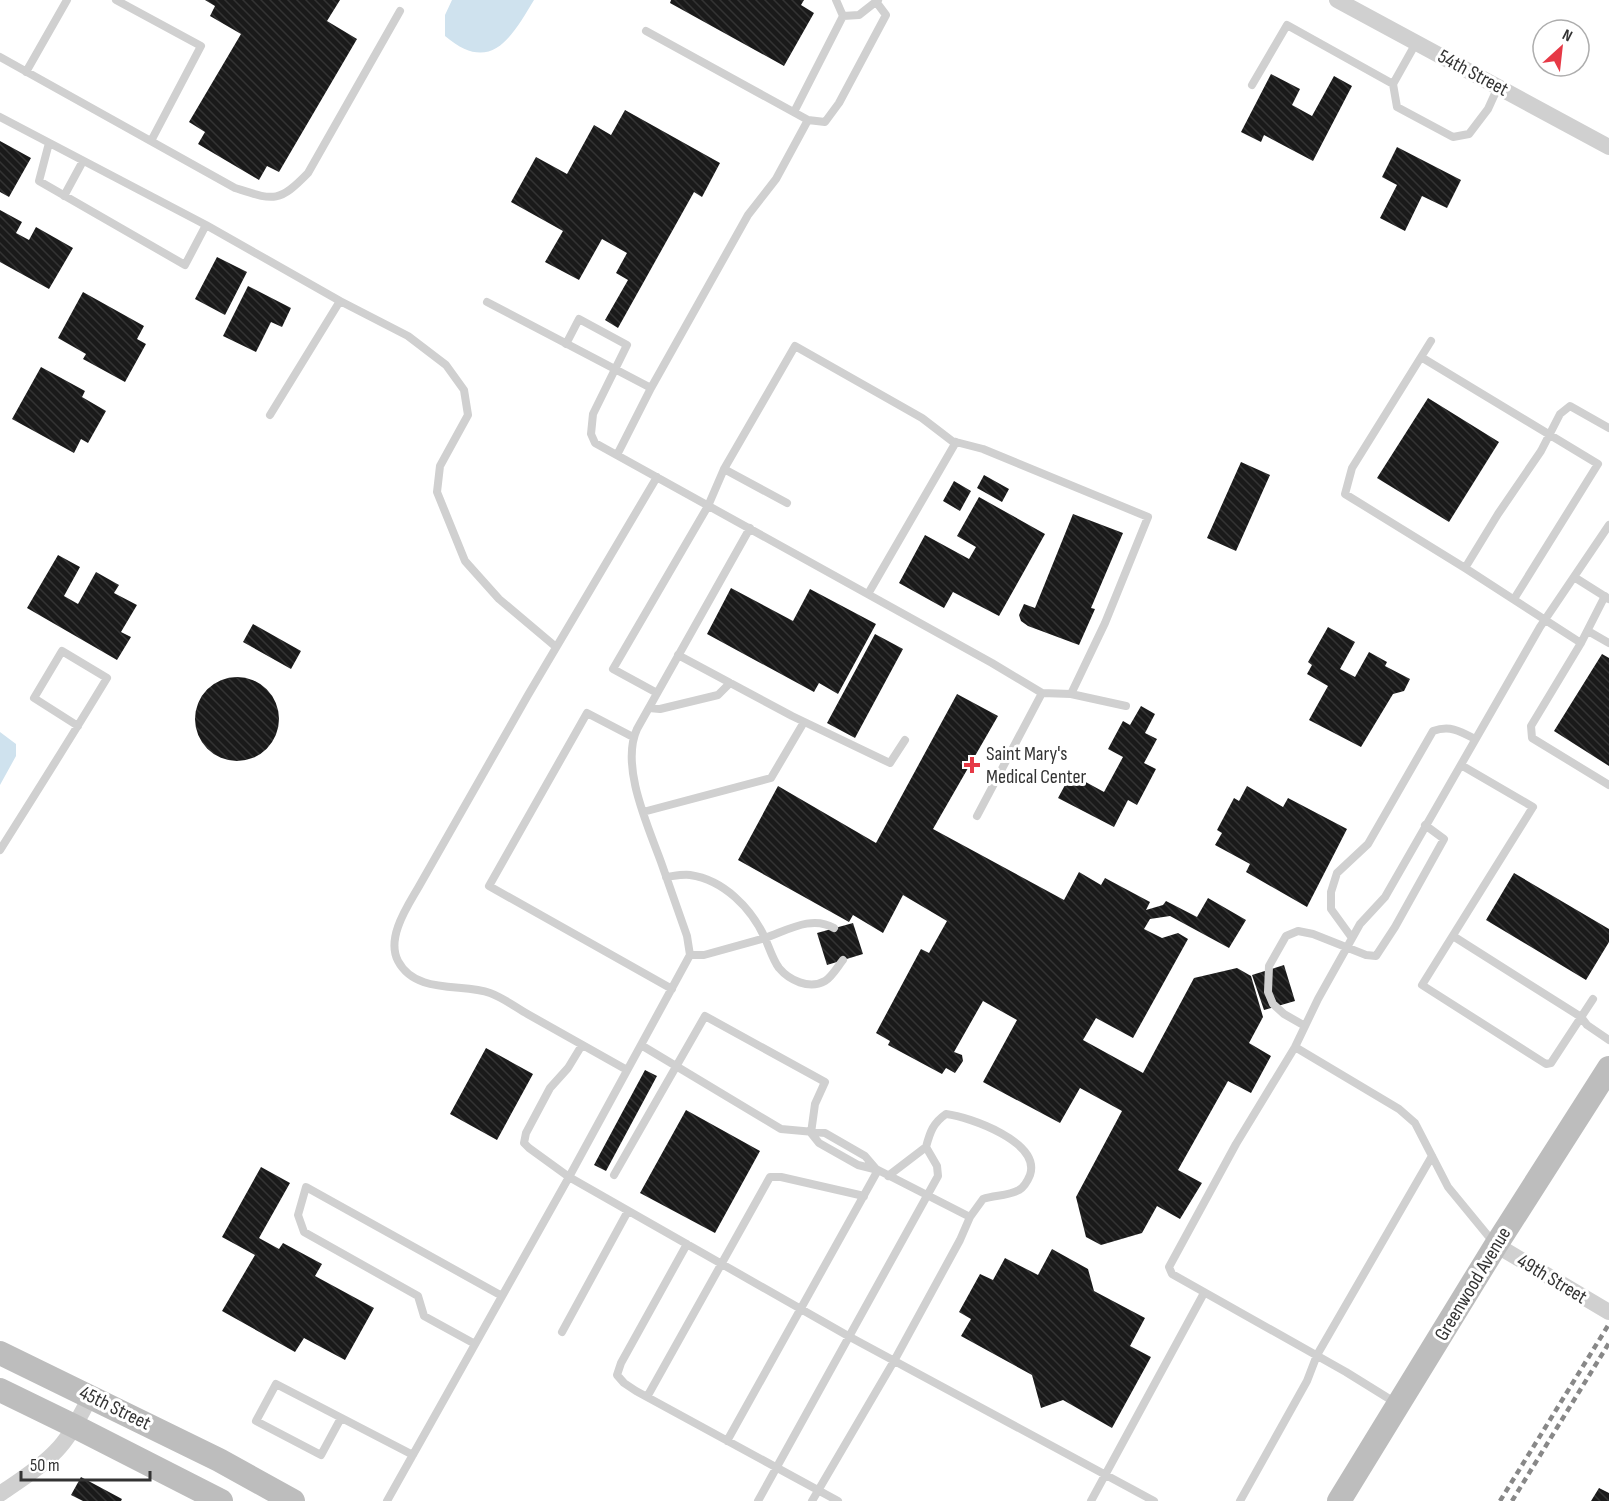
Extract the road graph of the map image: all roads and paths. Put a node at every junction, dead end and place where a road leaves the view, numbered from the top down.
1 (67, 0) edge
2 (116, 0) edge
3 (836, 0) edge
4 (1337, 0) edge
5 (877, 1) edge
6 (400, 11) dead end
7 (843, 16) junction
8 (646, 31) dead end
9 (1416, 43) junction
10 (0, 57) edge
11 (26, 72) junction
12 (1393, 84) junction
13 (1252, 85) dead end
14 (1498, 87) junction
15 (794, 112) junction
16 (0, 117) edge
17 (808, 120) junction
18 (151, 141) junction
19 (49, 143) junction
20 (1609, 147) edge
21 (83, 161) junction
22 (64, 196) junction
23 (206, 225) junction
24 (340, 301) junction
25 (488, 302) dead end
26 (1431, 341) dead end
27 (566, 344) junction
28 (1421, 357) junction
29 (616, 370) junction
30 (651, 388) junction
31 (270, 415) dead end
32 (1609, 428) edge
33 (1549, 434) junction
34 (956, 442) junction
35 (617, 455) junction
36 (724, 469) junction
37 (657, 477) junction
38 (787, 503) dead end
39 (708, 506) junction
40 (1609, 525) edge
41 (750, 528) junction
42 (1465, 568) junction
43 (1574, 577) junction
44 (868, 594) junction
45 (1607, 598) edge
46 (1514, 599) junction
47 (1545, 619) junction
48 (1588, 631) junction
49 (1581, 643) junction
50 (1609, 643) edge
51 (556, 647) junction
52 (678, 655) junction
53 (730, 683) junction
54 (657, 693) junction
55 (1042, 693) junction
56 (1071, 694) junction
57 (1126, 706) dead end
58 (649, 708) junction
59 (804, 722) junction
60 (78, 726) junction
61 (633, 737) junction
62 (1475, 739) junction
63 (905, 740) dead end
64 (1461, 765) junction
65 (1609, 785) edge
66 (643, 812) junction
67 (977, 816) dead end
68 (1425, 825) junction
69 (0, 850) edge
70 (666, 877) junction
71 (834, 928) dead end
72 (1453, 936) junction
73 (765, 938) junction
74 (1349, 942) junction
75 (690, 955) junction
76 (843, 960) dead end
77 (672, 989) junction
78 (1593, 999) dead end
79 (1581, 1017) junction
80 (1305, 1026) junction
81 (1609, 1040) edge
82 (582, 1045) junction
83 (641, 1045) junction
84 (1295, 1047) junction
85 (676, 1064) junction
86 (1609, 1068) edge
87 (627, 1070) junction
88 (811, 1133) junction
89 (926, 1147) junction
90 (1432, 1156) junction
91 (878, 1170) junction
92 (614, 1174) dead end
93 (888, 1176) junction
94 (569, 1177) junction
95 (864, 1196) junction
96 (927, 1196) junction
97 (628, 1211) junction
98 (970, 1217) junction
99 (687, 1244) junction
100 (1496, 1245) junction
101 (721, 1263) junction
102 (1204, 1293) junction
103 (502, 1296) junction
104 (801, 1309) junction
105 (1609, 1312) edge
106 (562, 1332) dead end
107 (850, 1337) junction
108 (475, 1344) junction
109 (0, 1353) edge
110 (1317, 1355) junction
111 (894, 1361) junction
112 (0, 1390) edge
113 (91, 1396) junction
114 (647, 1397) junction
115 (1400, 1406) junction
116 (341, 1418) junction
117 (75, 1426) junction
118 (727, 1441) junction
119 (413, 1455) junction
120 (776, 1468) junction
121 (1105, 1475) junction
122 (819, 1491) junction
123 (0, 1494) edge
124 (221, 1501) edge
125 (293, 1501) edge
126 (387, 1501) edge
127 (758, 1501) edge
128 (812, 1501) edge
129 (838, 1501) edge
130 (1091, 1501) edge
131 (1154, 1501) edge
132 (1240, 1501) edge
133 (1339, 1501) edge

1 - 11 lane
2 - 18 lane
3 - 7 lane
4 - 9 street, 54th Street
5 - 7 lane
5 - 17 lane
6 - 18 lane
7 - 15 lane
8 - 15 lane
9 - 12 lane
9 - 14 street, 54th Street
10 - 11 lane
11 - 18 lane
12 - 13 lane
12 - 14 lane
14 - 20 street, 54th Street
15 - 17 lane
16 - 19 lane
17 - 30 lane
19 - 21 lane
19 - 22 lane
21 - 22 lane
21 - 23 lane
22 - 23 lane
23 - 24 lane
24 - 31 lane
24 - 51 lane
25 - 27 lane
26 - 28 lane
27 - 29 lane
27 - 29 lane
28 - 33 lane
28 - 42 lane
29 - 30 lane
29 - 35 lane
30 - 35 lane
32 - 33 lane
33 - 42 lane
33 - 46 lane
34 - 36 lane
34 - 44 lane
34 - 56 lane
35 - 37 lane
36 - 38 lane
36 - 39 lane
37 - 39 lane
37 - 51 lane
39 - 41 lane
39 - 54 lane
40 - 43 lane
41 - 44 lane
41 - 52 lane
42 - 46 lane
43 - 45 lane
43 - 47 lane
44 - 55 lane
45 - 48 lane
46 - 47 lane
47 - 49 lane
47 - 62 lane
48 - 49 lane
48 - 50 lane
49 - 65 lane
51 - 82 lane
52 - 53 lane
52 - 54 lane
53 - 58 lane
53 - 59 lane
54 - 58 lane
55 - 56 lane
55 - 67 lane
56 - 57 lane
58 - 61 lane
59 - 63 lane
59 - 66 lane
60 - 60 lane
60 - 69 lane
61 - 66 lane
61 - 77 lane
62 - 64 lane
62 - 74 lane
64 - 68 lane
64 - 72 lane
66 - 70 lane
68 - 74 lane
68 - 74 lane
70 - 73 lane
70 - 75 lane
71 - 73 lane
72 - 79 lane
72 - 79 lane
73 - 75 lane
73 - 76 lane
74 - 80 lane
74 - 80 lane
75 - 77 lane
77 - 83 lane
78 - 79 lane
79 - 81 lane
80 - 84 lane
82 - 87 lane
82 - 94 lane
83 - 85 lane
83 - 87 lane
84 - 90 lane
84 - 102 lane
85 - 88 lane
85 - 88 lane
85 - 92 lane
86 - 100 main road, Greenwood Avenue
87 - 94 lane
88 - 91 lane
89 - 93 lane
89 - 96 lane
89 - 98 lane
90 - 100 lane
90 - 110 lane
91 - 93 lane
91 - 95 lane
93 - 96 lane
94 - 97 lane
94 - 103 lane
95 - 101 lane
95 - 104 lane
96 - 98 lane
96 - 107 lane
97 - 99 lane
97 - 106 lane
98 - 111 lane
99 - 101 lane
99 - 114 lane
100 - 105 street, 49th Street
100 - 115 main road, Greenwood Avenue
101 - 104 lane
101 - 114 lane
102 - 110 lane
102 - 121 lane
103 - 108 lane
103 - 108 lane
104 - 107 lane
104 - 118 lane
107 - 111 lane
107 - 120 lane
108 - 119 lane
109 - 113 main road, 45th Street
110 - 115 lane
110 - 132 lane
111 - 121 lane
111 - 122 lane
112 - 117 main road, 45th Street
113 - 117 street
113 - 125 main road, 45th Street
114 - 118 lane
115 - 133 main road, Greenwood Avenue
116 - 116 lane
116 - 119 lane
117 - 123 street
117 - 124 main road, 45th Street
118 - 120 lane
119 - 126 lane
120 - 122 lane
120 - 127 lane
121 - 130 lane
121 - 131 lane
122 - 128 lane
122 - 129 lane

